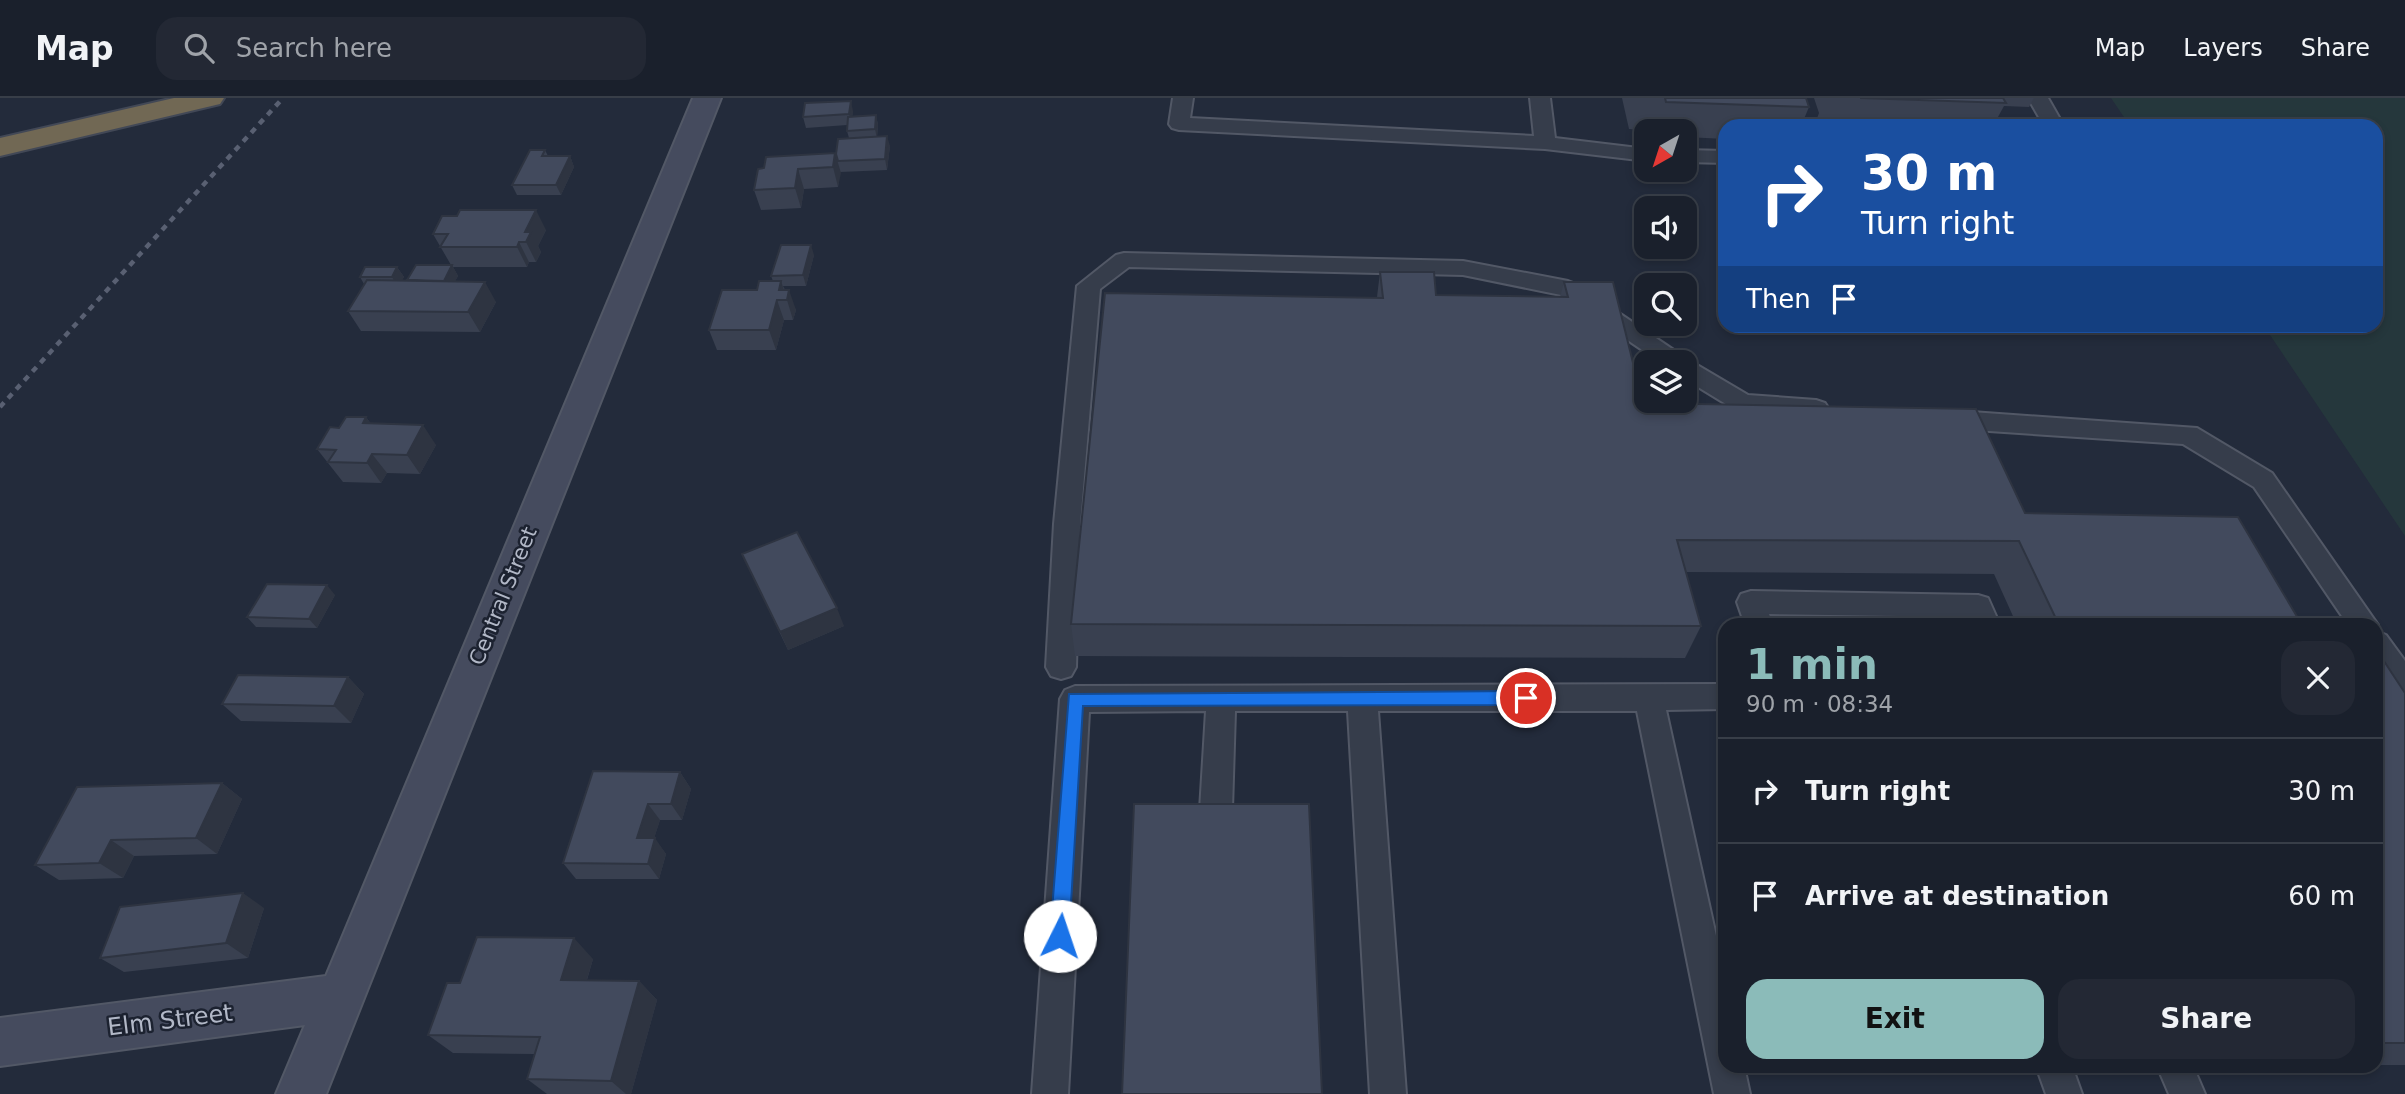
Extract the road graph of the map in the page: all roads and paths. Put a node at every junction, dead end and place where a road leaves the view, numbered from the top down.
1 (210, 98) edge
2 (707, 98) edge
3 (1183, 98) edge
4 (1540, 98) edge
5 (2038, 98) edge
6 (2049, 119) edge
7 (1545, 143) junction
8 (0, 147) edge
9 (1634, 153) edge
10 (1698, 156) edge
11 (1718, 157) edge
12 (1659, 350) edge
13 (1697, 374) edge
14 (1838, 411) edge
15 (1919, 417) edge
16 (1893, 614) edge
17 (1757, 618) edge
18 (1983, 618) edge
19 (2359, 618) edge
20 (2383, 653) edge
21 (1061, 667) dead end
22 (2405, 684) edge
23 (1718, 696) edge
24 (1649, 698) junction
25 (1221, 699) junction
26 (1362, 699) junction
27 (1216, 810) edge
28 (340, 998) junction
29 (1718, 1027) edge
30 (0, 1042) edge
31 (1728, 1073) edge
32 (2056, 1073) edge
33 (2178, 1073) edge
34 (301, 1094) edge
35 (1050, 1094) edge
36 (1388, 1094) edge
37 (1732, 1094) edge
38 (2064, 1094) edge
39 (2187, 1094) edge

1 - 8 highway
2 - 28 main road, Central Street
3 - 7 lane
4 - 7 lane
5 - 6 lane
7 - 9 lane
10 - 11 lane
12 - 21 lane
13 - 14 lane
15 - 19 lane
16 - 17 lane
16 - 18 lane
20 - 22 lane
23 - 24 lane
24 - 26 lane
24 - 29 lane
25 - 26 lane
25 - 27 lane
25 - 35 lane
26 - 36 lane
28 - 30 main road, Elm Street
28 - 34 main road, Central Street
31 - 37 lane
32 - 38 lane
33 - 39 lane

